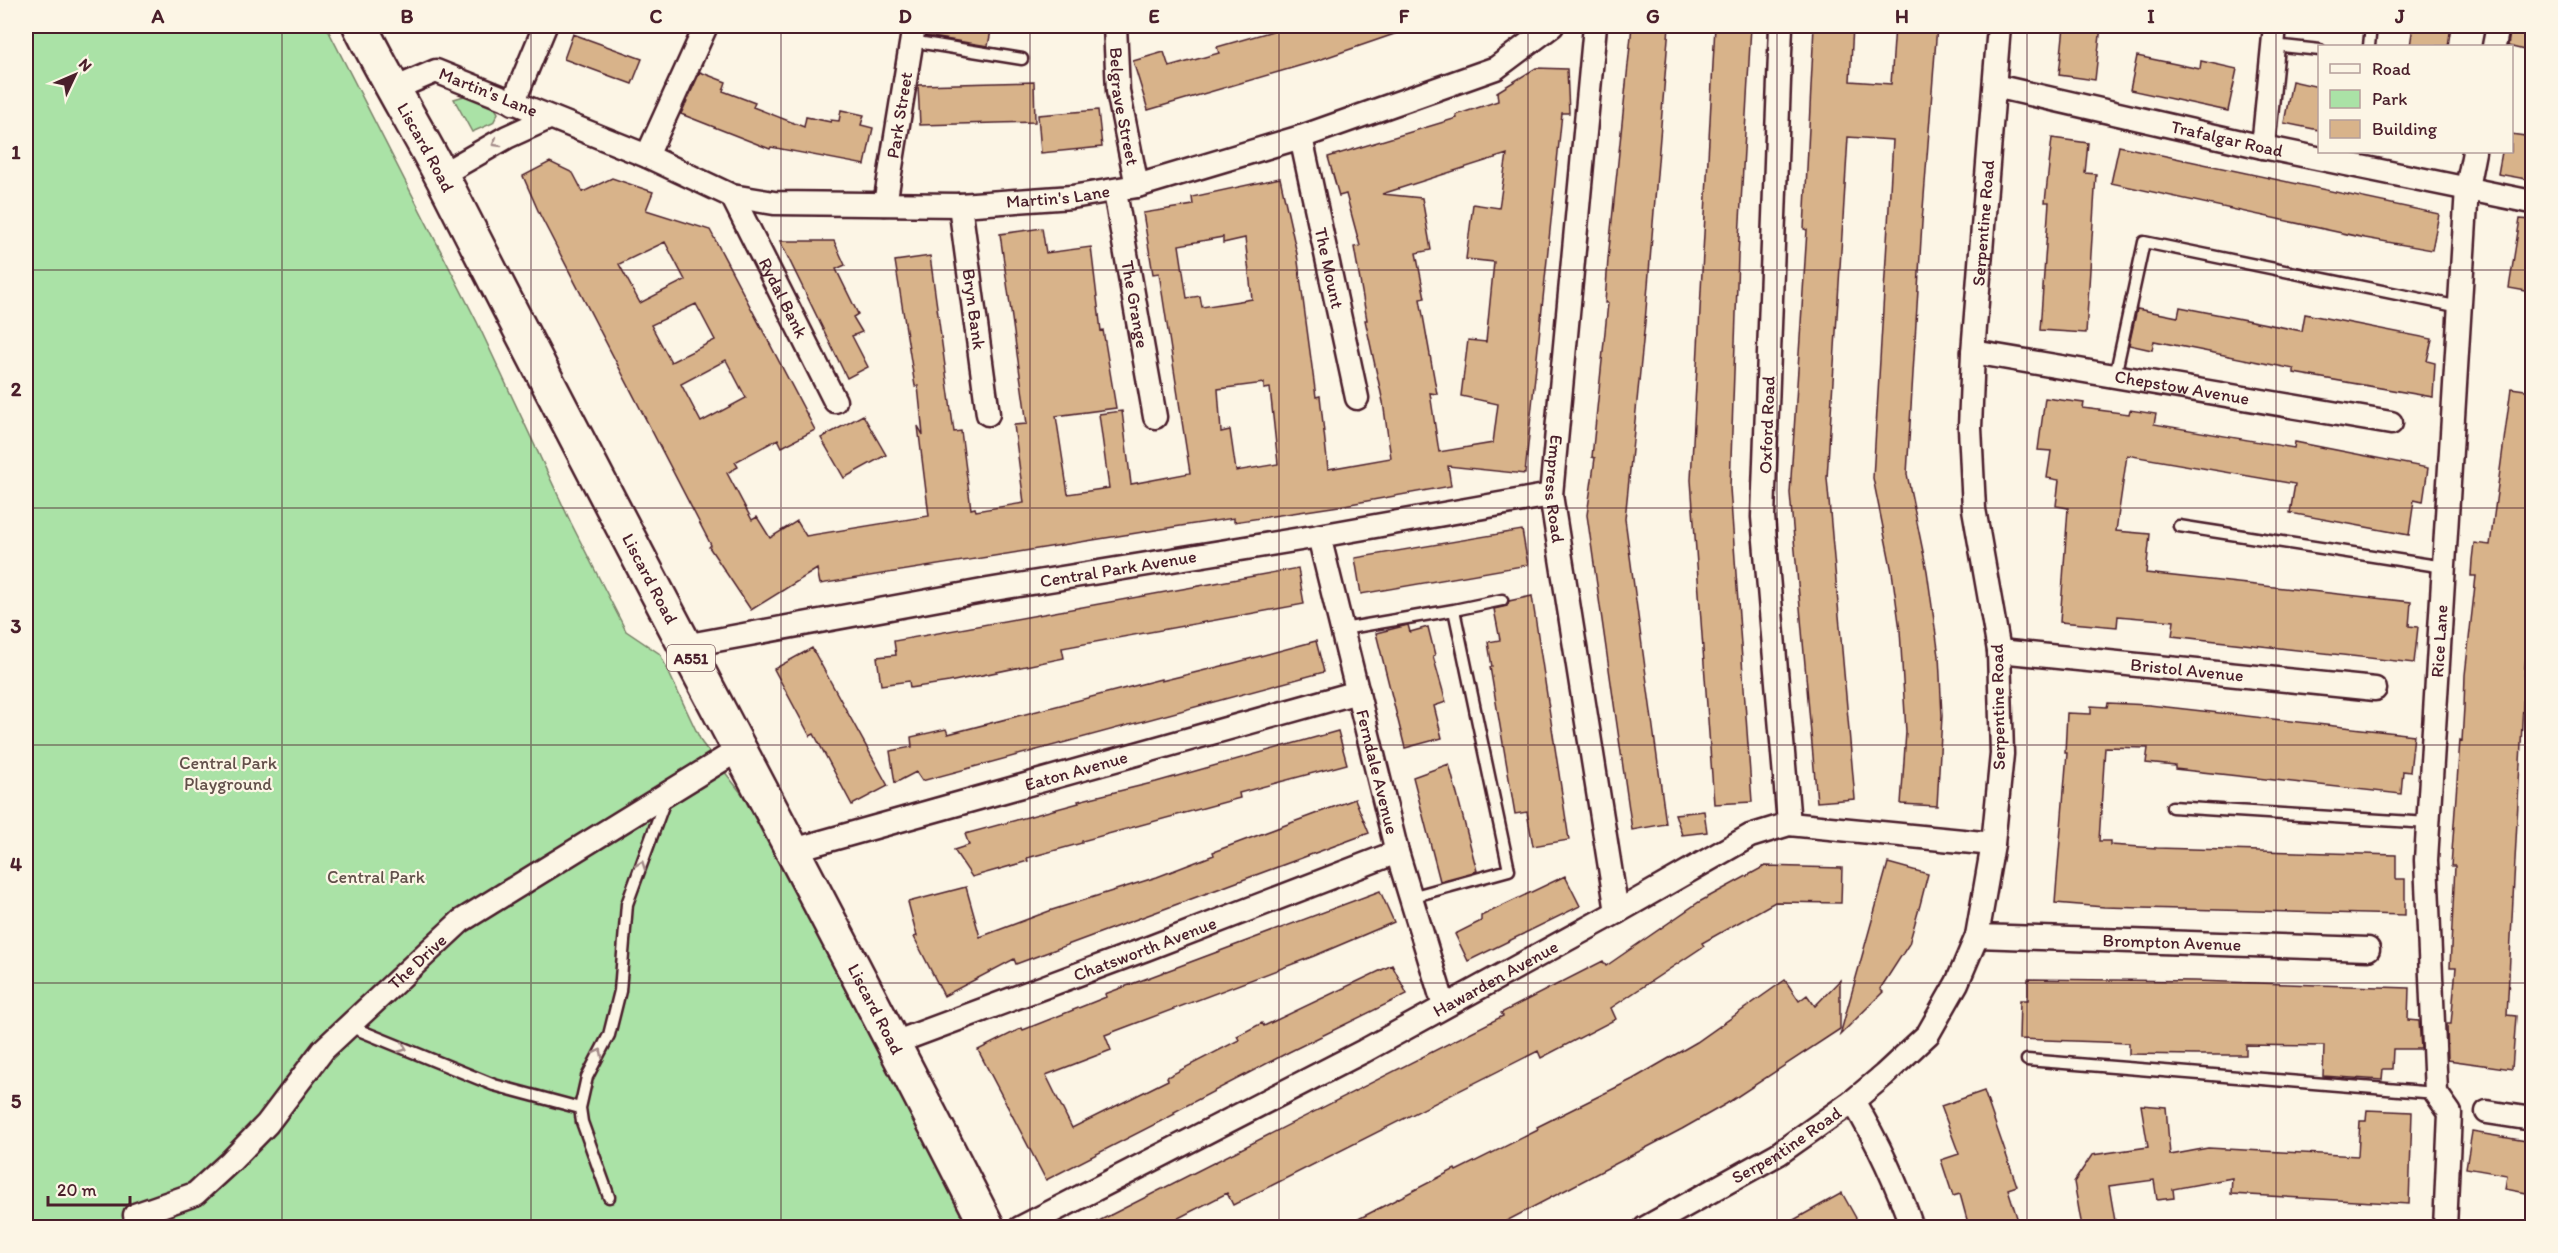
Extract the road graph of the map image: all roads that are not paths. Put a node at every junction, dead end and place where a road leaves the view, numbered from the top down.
1 (360, 26) edge
2 (545, 26) edge
3 (706, 26) edge
4 (1115, 26) edge
5 (1552, 26) edge
6 (1595, 26) edge
7 (1781, 26) edge
8 (1999, 26) edge
9 (2372, 26) edge
10 (2498, 26) edge
11 (913, 33) edge
12 (2274, 35) edge
13 (2369, 45) edge
14 (2494, 45) edge
15 (2318, 50) edge
16 (1022, 59) dead end
17 (1995, 86) junction
18 (394, 89) junction
19 (513, 103) junction
20 (549, 118) junction
21 (1301, 137) junction
22 (2263, 147) junction
23 (2474, 153) edge
24 (647, 156) junction
25 (441, 175) junction
26 (1137, 186) junction
27 (2467, 188) junction
28 (1115, 192) junction
29 (732, 196) junction
30 (2532, 202) edge
31 (885, 204) junction
32 (960, 205) junction
33 (2460, 307) junction
34 (1973, 351) junction
35 (2115, 376) junction
36 (1357, 398) dead end
37 (835, 401) dead end
38 (988, 414) dead end
39 (1155, 417) dead end
40 (2391, 423) dead end
41 (1551, 495) junction
42 (2179, 526) dead end
43 (1319, 536) junction
44 (2444, 567) junction
45 (1502, 600) dead end
46 (1454, 610) junction
47 (1343, 629) junction
48 (684, 646) junction
49 (1999, 651) junction
50 (2375, 689) dead end
51 (1358, 692) junction
52 (738, 750) junction
53 (667, 793) junction
54 (2172, 807) dead end
55 (2428, 823) junction
56 (1790, 824) junction
57 (1993, 843) junction
58 (793, 850) junction
59 (1397, 852) junction
60 (1411, 897) junction
61 (1617, 912) junction
62 (1977, 936) junction
63 (2367, 949) dead end
64 (1444, 1006) junction
65 (349, 1025) junction
66 (894, 1043) junction
67 (2027, 1060) dead end
68 (2436, 1093) junction
69 (1853, 1101) junction
70 (580, 1108) junction
71 (2487, 1112) dead end
72 (2532, 1119) edge
73 (609, 1197) dead end
74 (135, 1215) dead end
75 (988, 1227) edge
76 (1020, 1227) edge
77 (1645, 1227) edge
78 (1912, 1227) edge
79 (2445, 1227) edge

1 - 18 main road, Liscard Road / A551
2 - 19 street
3 - 24 street
4 - 26 street, Belgrave Street
5 - 21 street, Martin's Lane
6 - 41 street, Empress Road
7 - 56 street, Oxford Road
8 - 17 street, Serpentine Road
9 - 13 lane
10 - 14 street
11 - 16 lane
11 - 31 street, Park Street
12 - 15 lane
12 - 22 street
17 - 22 street, Trafalgar Road
17 - 34 street, Serpentine Road
18 - 19 street, Martin's Lane
18 - 25 main road, Liscard Road / A551
19 - 20 street, Martin's Lane
20 - 24 street, Martin's Lane
20 -> 25 street, Martin's Lane
21 - 26 street, Martin's Lane
21 - 36 street, The Mount
22 - 27 street, Trafalgar Road
23 - 27 street, Rice Lane
24 - 29 street, Martin's Lane
25 - 48 main road, Liscard Road / A551
26 - 28 street, Martin's Lane
27 - 30 street, Trafalgar Road
27 - 33 street, Rice Lane
28 - 32 street, Martin's Lane
28 - 39 street, The Grange
29 - 31 street, Martin's Lane
29 - 37 street, Rydal Bank
31 - 32 street, Martin's Lane
32 - 38 street, Bryn Bank
33 - 35 lane
33 - 44 street, Rice Lane
34 - 35 street, Chepstow Avenue
34 - 49 street, Serpentine Road
35 - 40 street, Chepstow Avenue
41 - 43 street, Central Park Avenue
41 - 61 street, Empress Road
42 - 44 lane
43 - 47 street, Ferndale Avenue
43 - 48 street, Central Park Avenue
44 - 55 street, Rice Lane
45 - 46 lane
46 - 47 lane
46 - 60 lane
47 - 51 street, Ferndale Avenue
48 - 52 main road, Liscard Road / A551
49 - 50 street, Bristol Avenue
49 - 57 street, Serpentine Road
51 - 58 street, Eaton Avenue
51 - 59 street, Ferndale Avenue
52 - 53 street, The Drive
52 - 58 main road, Liscard Road / A551
53 - 65 street, The Drive
70 -> 53 lane
54 - 55 lane
55 - 68 street, Rice Lane
56 - 57 street, Hawarden Avenue
56 - 61 street, Hawarden Avenue
57 - 62 street, Serpentine Road
58 - 66 main road, Liscard Road / A551
59 - 60 street, Ferndale Avenue
59 - 66 street, Chatsworth Avenue
60 - 64 street, Ferndale Avenue
61 - 64 street, Hawarden Avenue
62 - 63 street, Brompton Avenue
62 - 69 street, Serpentine Road
64 - 76 street, Hawarden Avenue
65 -> 70 lane
65 - 74 street, The Drive
66 - 75 main road, Liscard Road / A551
67 - 68 lane
68 - 79 street
69 - 77 street, Serpentine Road
69 - 78 street
70 - 73 lane
71 - 72 street

